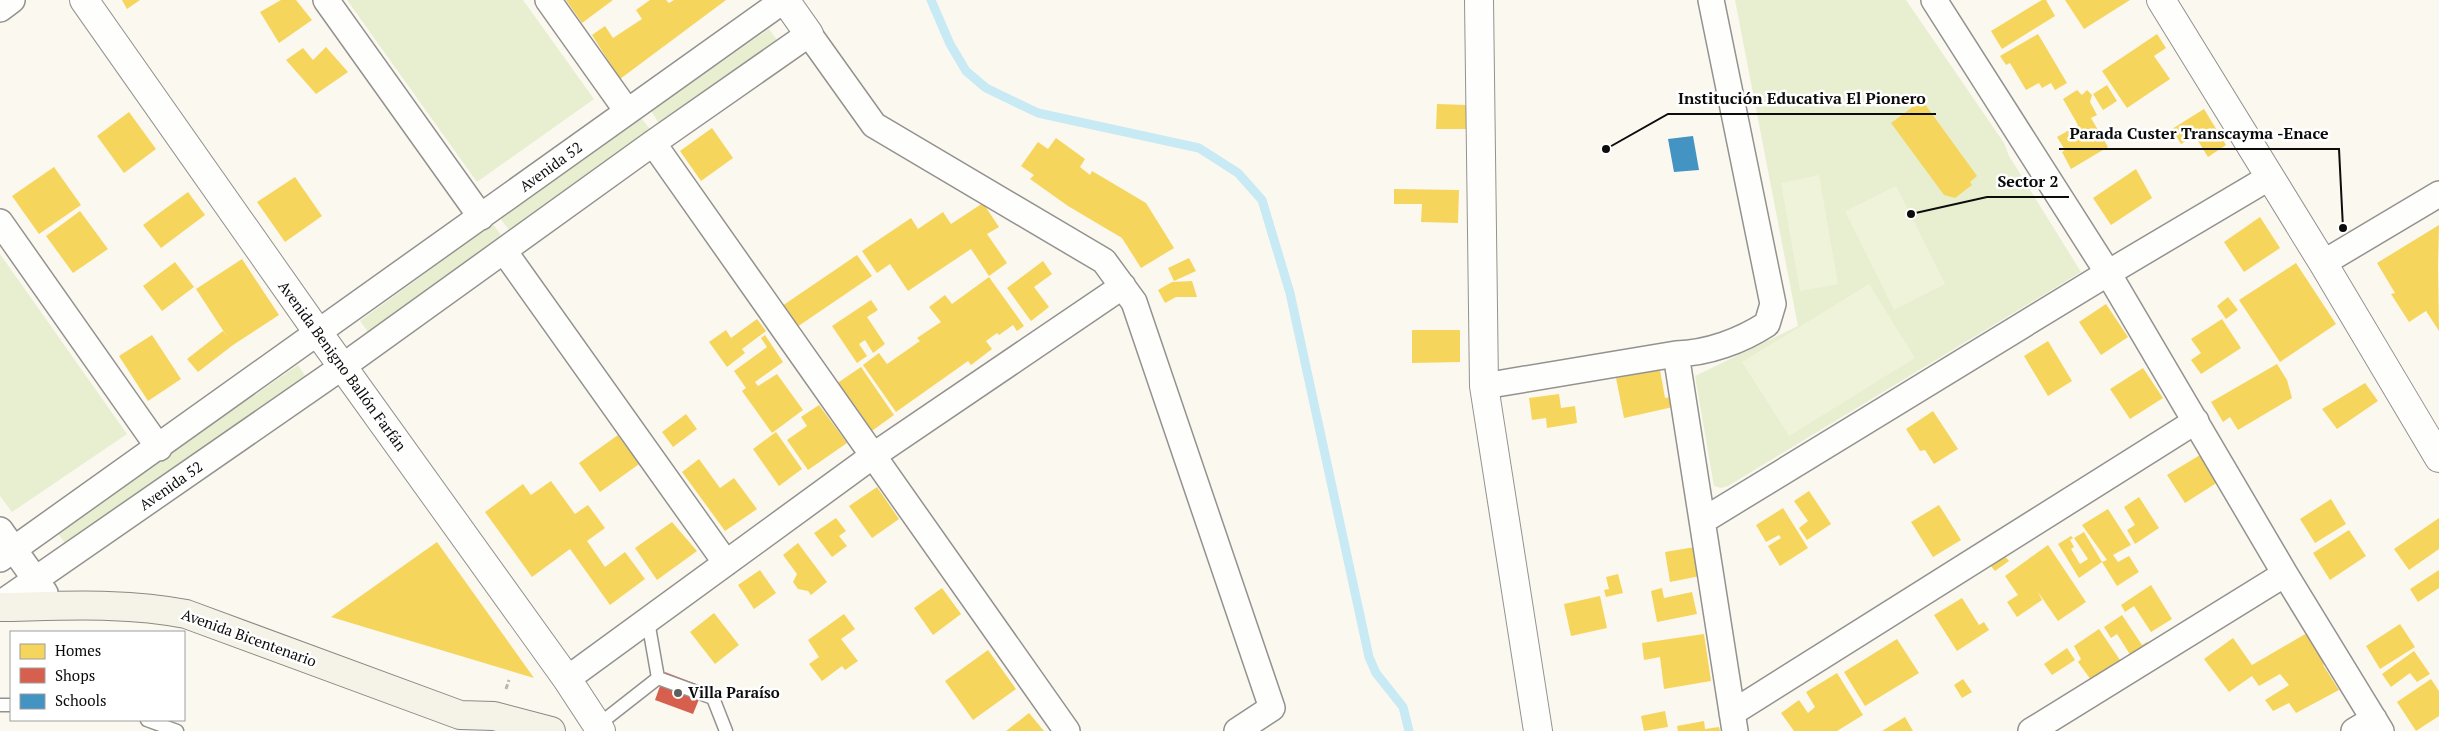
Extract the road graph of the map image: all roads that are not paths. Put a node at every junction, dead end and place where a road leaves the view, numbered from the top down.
1 (12, 0) edge
2 (84, 0) edge
3 (326, 0) edge
4 (548, 0) edge
5 (784, 0) edge
6 (1479, 0) edge
7 (1712, 0) edge
8 (1934, 0) edge
9 (2162, 0) edge
10 (0, 9) edge
11 (810, 34) junction
12 (627, 111) junction
13 (653, 143) junction
14 (2270, 177) junction
15 (2439, 194) edge
16 (481, 217) junction
17 (0, 222) edge
18 (504, 251) junction
19 (2323, 262) junction
20 (2108, 273) junction
21 (1123, 286) junction
22 (318, 334) junction
23 (1676, 354) junction
24 (342, 367) junction
25 (1484, 386) junction
26 (2196, 421) junction
27 (158, 448) junction
28 (874, 456) junction
29 (2439, 458) edge
30 (1704, 520) junction
31 (5, 546) edge
32 (726, 563) junction
33 (2285, 574) junction
34 (36, 580) junction
35 (0, 604) edge
36 (54, 606) junction
37 (0, 607) edge
38 (648, 621) junction
39 (658, 678) junction
40 (567, 679) junction
41 (150, 721) edge
42 (1734, 722) edge
43 (469, 723) edge
44 (2370, 727) edge
45 (600, 728) edge
46 (177, 731) edge
47 (551, 731) edge
48 (726, 731) edge
49 (1067, 731) edge
50 (1237, 731) edge
51 (1538, 731) edge
52 (2031, 731) edge

1 - 10 street
2 - 22 street, Avenida Benigno Ballón Farfán
3 - 16 street
4 - 12 street
5 - 11 street
5 - 12 street, Avenida 52
6 - 25 street
7 - 23 street
8 - 20 street
9 - 14 street
11 - 13 street, Avenida 52
11 - 21 street
12 - 16 street, Avenida 52
13 - 18 street, Avenida 52
13 - 28 street
14 - 19 street
14 - 20 street
15 - 19 street
16 - 22 street, Avenida 52
17 - 27 street
18 - 24 street, Avenida 52
18 - 32 street
19 - 29 street
20 - 26 street
20 - 30 street
21 - 28 street
21 - 50 street
22 - 24 street, Avenida Benigno Ballón Farfán
22 - 27 street, Avenida 52
23 - 25 street
23 - 30 street
24 - 34 street, Avenida 52
24 - 40 street, Avenida Benigno Ballón Farfán
25 - 51 street
26 - 33 street
26 - 42 street
27 - 31 street, Avenida 52
28 - 32 street
28 - 49 street
30 - 42 street
31 - 34 street
32 - 38 street
33 - 44 street
33 - 52 street
34 - 35 street, Avenida 52
34 - 36 street
36 - 37 main road, Avenida Bicentenario
36 - 43 main road, Avenida Bicentenario
38 - 39 lane
38 - 40 street
39 - 45 lane
39 - 48 lane
40 - 45 street, Avenida Benigno Ballón Farfán
41 - 46 lane
43 - 47 main road, Avenida Bicentenario

